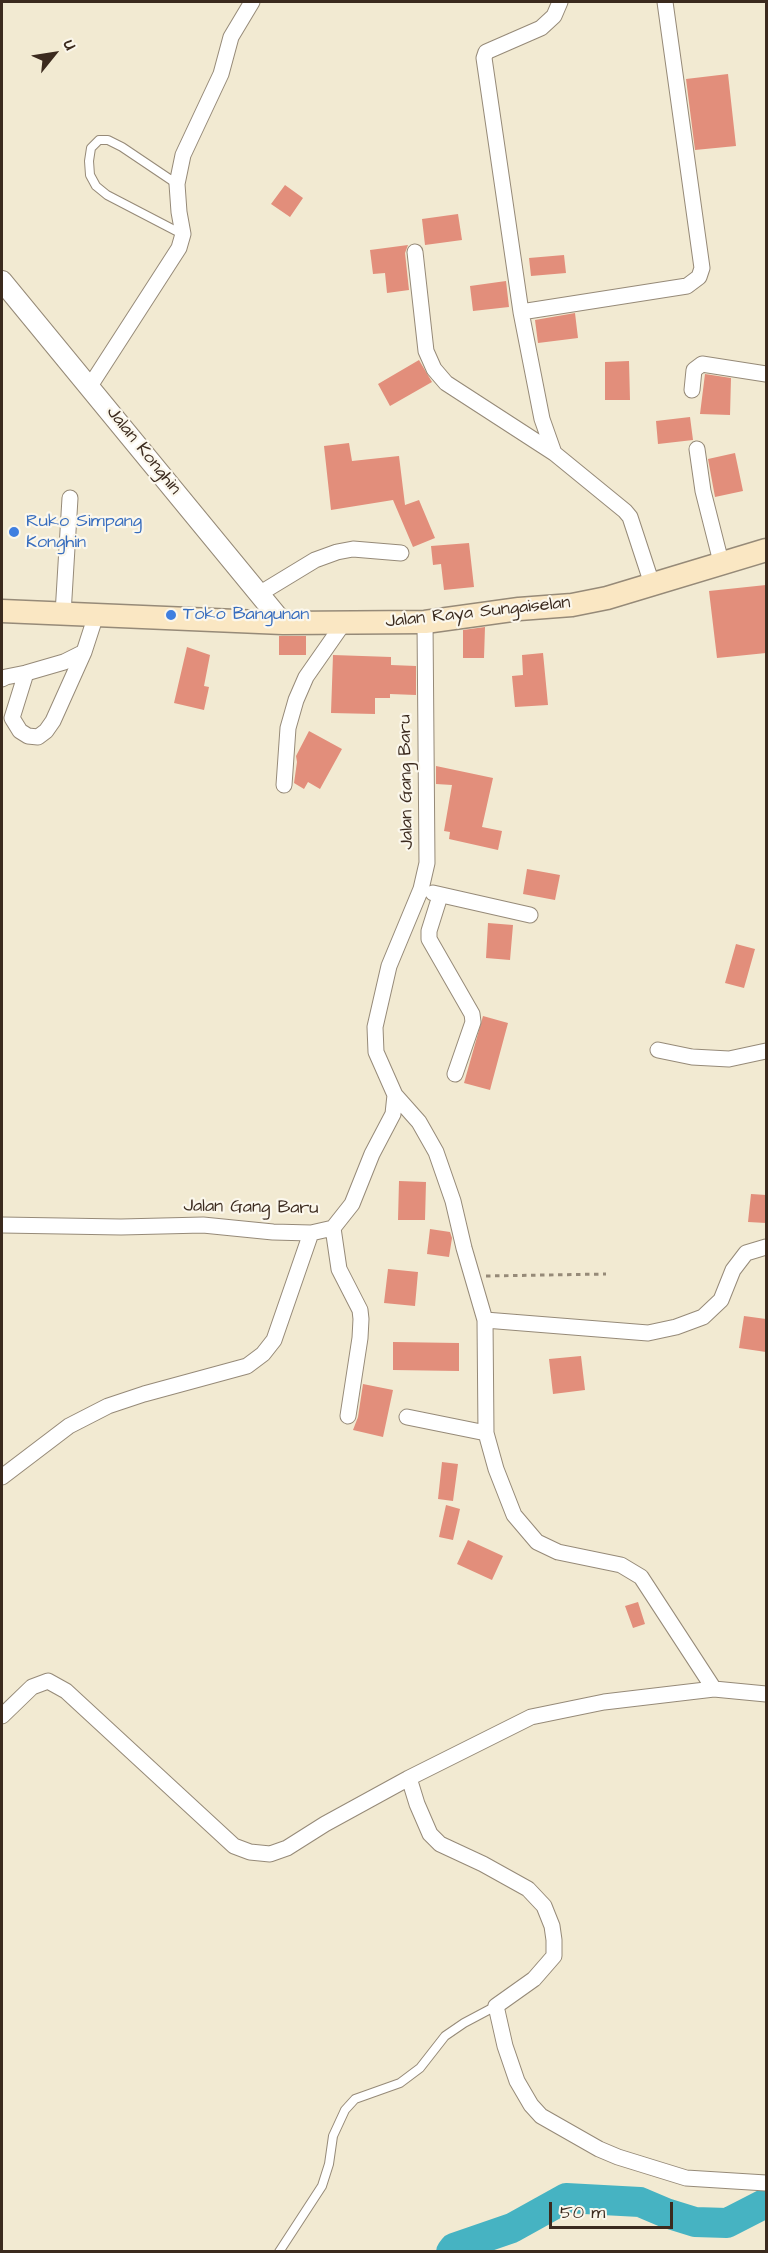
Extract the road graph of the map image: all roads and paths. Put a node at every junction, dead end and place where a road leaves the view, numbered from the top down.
1 (252, 2) edge
2 (560, 2) edge
3 (664, 2) edge
4 (177, 184) junction
5 (183, 234) junction
6 (415, 252) dead end
7 (2, 281) edge
8 (521, 312) junction
9 (766, 374) edge
10 (90, 386) junction
11 (692, 390) dead end
12 (697, 449) dead end
13 (554, 453) junction
14 (70, 498) dead end
15 (766, 550) edge
16 (402, 553) dead end
17 (721, 562) junction
18 (652, 584) junction
19 (259, 594) junction
20 (2, 611) edge
21 (63, 614) junction
22 (96, 615) junction
23 (425, 622) junction
24 (283, 623) junction
25 (344, 624) junction
26 (84, 652) junction
27 (26, 673) junction
28 (2, 680) edge
29 (284, 785) dead end
30 (421, 890) junction
31 (440, 896) junction
32 (530, 915) dead end
33 (657, 1050) dead end
34 (766, 1051) edge
35 (455, 1074) dead end
36 (395, 1095) junction
37 (2, 1225) edge
38 (333, 1228) junction
39 (311, 1233) junction
40 (766, 1247) edge
41 (606, 1274) dead end
42 (472, 1276) junction
43 (485, 1320) junction
44 (348, 1416) dead end
45 (407, 1417) dead end
46 (486, 1433) junction
47 (2, 1477) edge
48 (714, 1689) junction
49 (766, 1694) edge
50 (2, 1716) edge
51 (409, 1778) junction
52 (496, 2006) junction
53 (766, 2183) edge
54 (279, 2252) edge

1 - 4 street
2 - 8 street
3 - 8 street
4 - 5 street
4 - 5 lane
5 - 10 street
6 - 13 street
7 - 10 street, Jalan Konghin
8 - 13 street
9 - 11 street
10 - 19 street, Jalan Konghin
12 - 17 street
13 - 18 street
14 - 21 street
15 - 17 main road, Jalan Raya Sungaiselan
16 - 19 street
17 - 18 main road, Jalan Raya Sungaiselan
18 - 23 main road, Jalan Raya Sungaiselan
19 - 24 street, Jalan Konghin
20 - 21 main road, Jalan Raya Sungaiselan
21 - 22 main road, Jalan Raya Sungaiselan
22 - 24 main road, Jalan Raya Sungaiselan
22 - 26 street
23 - 25 main road, Jalan Raya Sungaiselan
23 - 30 street, Jalan Gang Baru
24 - 25 main road, Jalan Raya Sungaiselan
25 - 29 street
26 - 27 street
26 - 27 street
27 - 28 street
30 - 31 street
30 - 36 street, Jalan Gang Baru
31 - 32 street
31 - 35 street
33 - 34 street
36 - 38 street, Jalan Gang Baru
36 - 42 street
37 - 39 street, Jalan Gang Baru
38 - 39 street, Jalan Gang Baru
38 - 44 street
39 - 47 street
40 - 43 street
41 - 42 path
42 - 43 street
43 - 46 street
45 - 46 street
46 - 48 street
48 - 49 street
48 - 51 street
50 - 51 street
51 - 52 street
52 - 53 street
52 - 54 lane

